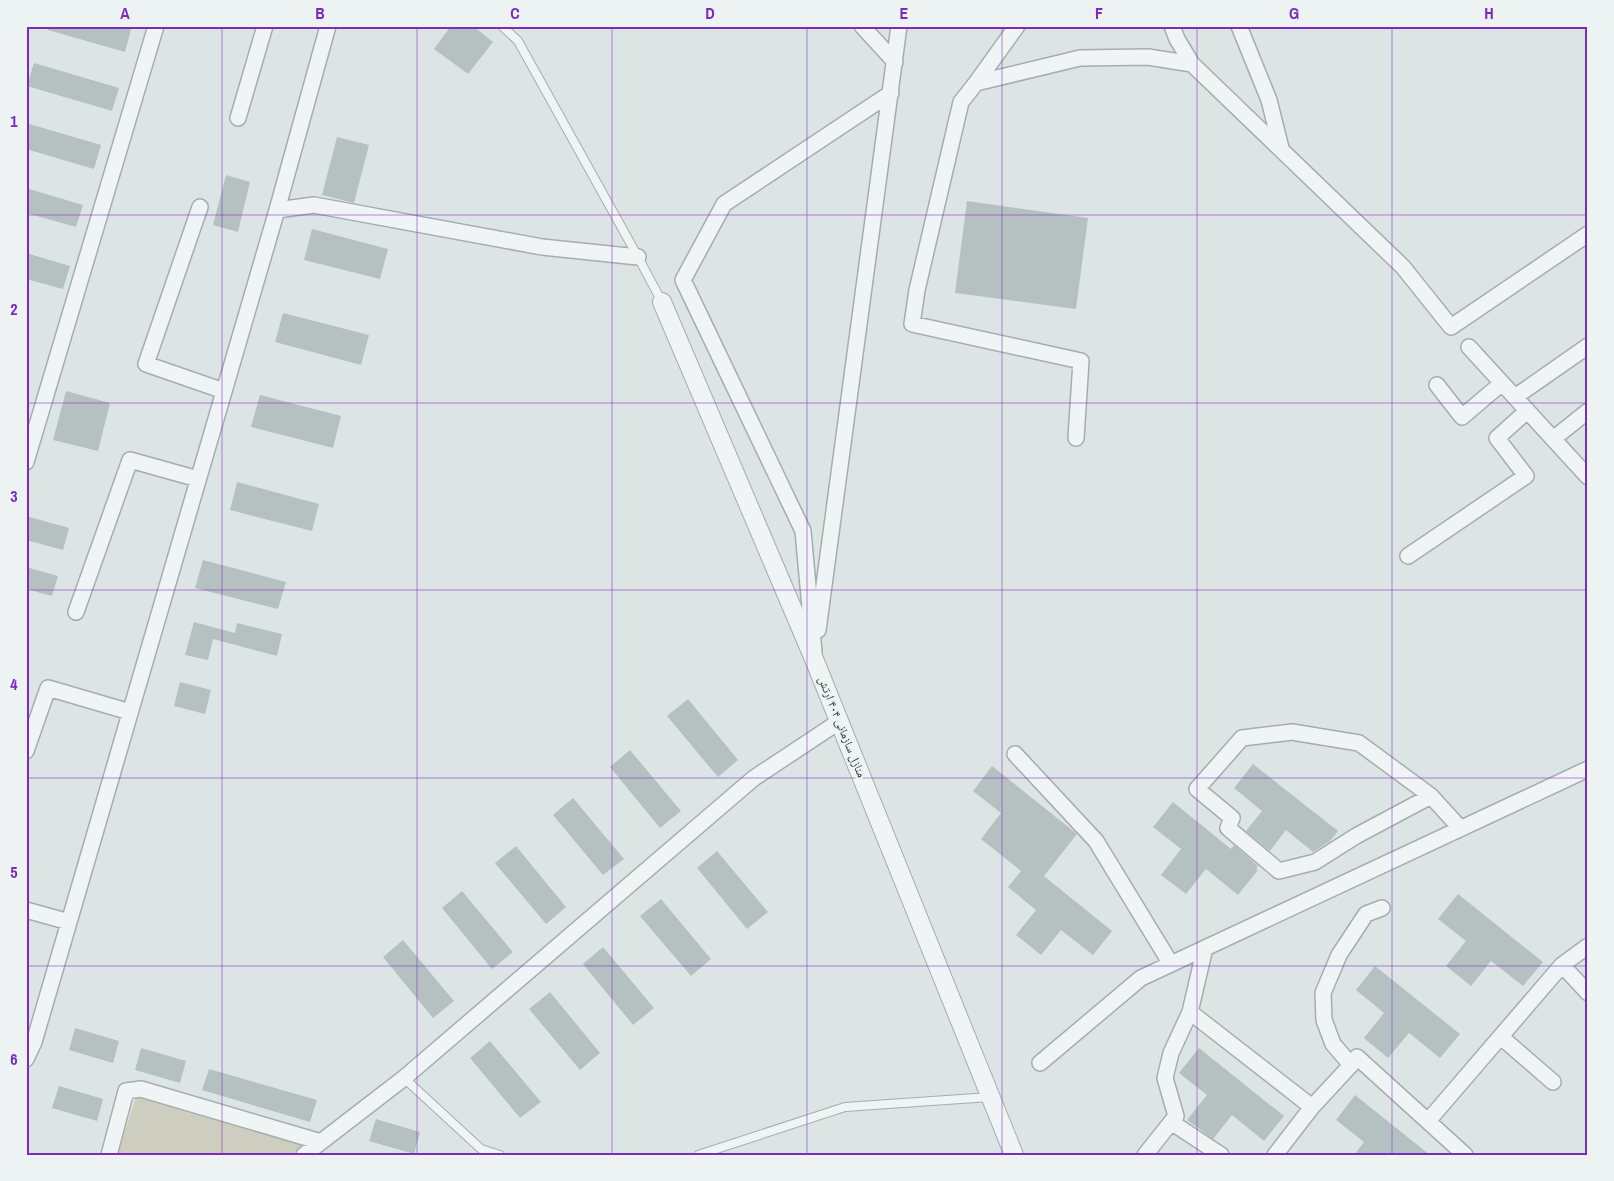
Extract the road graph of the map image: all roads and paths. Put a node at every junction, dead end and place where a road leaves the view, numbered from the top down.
1 (156, 26) edge
2 (265, 26) edge
3 (328, 26) edge
4 (502, 26) edge
5 (862, 26) edge
6 (899, 26) edge
7 (1018, 26) edge
8 (1172, 26) edge
9 (1239, 26) edge
10 (895, 62) junction
11 (1192, 64) junction
12 (976, 83) junction
13 (890, 93) junction
14 (238, 118) dead end
15 (1281, 148) junction
16 (200, 207) dead end
17 (277, 210) junction
18 (1588, 234) edge
19 (638, 257) junction
20 (662, 302) joint
21 (1588, 346) edge
22 (1469, 347) dead end
23 (1502, 383) junction
24 (1437, 385) dead end
25 (224, 391) junction
26 (1515, 397) junction
27 (1527, 410) junction
28 (1588, 411) edge
29 (1076, 438) dead end
30 (1554, 439) junction
31 (26, 462) edge
32 (1588, 477) edge
33 (198, 479) junction
34 (1408, 556) dead end
35 (76, 612) dead end
36 (814, 659) junction
37 (130, 712) junction
38 (840, 721) junction
39 (26, 751) edge
40 (1015, 754) dead end
41 (1588, 769) edge
42 (1431, 796) junction
43 (1460, 828) junction
44 (1382, 908) dead end
45 (26, 910) edge
46 (69, 922) junction
47 (1588, 946) edge
48 (1205, 948) junction
49 (1171, 964) junction
50 (1562, 965) junction
51 (1588, 993) edge
52 (1190, 1012) junction
53 (1501, 1037) junction
54 (26, 1059) edge
55 (1040, 1063) dead end
56 (1351, 1065) junction
57 (404, 1078) junction
58 (1553, 1082) dead end
59 (992, 1096) junction
60 (1312, 1107) junction
61 (1428, 1121) junction
62 (1171, 1122) junction
63 (321, 1142) junction
64 (109, 1155) edge
65 (304, 1155) edge
66 (500, 1155) edge
67 (698, 1155) edge
68 (1014, 1155) edge
69 (1146, 1155) edge
70 (1221, 1155) edge
71 (1275, 1155) edge
72 (1465, 1155) edge

1 - 31 street
2 - 14 street
3 - 17 street
4 - 19 lane
5 - 10 street
6 - 10 street
7 - 12 street
8 - 11 street
9 - 15 street
10 - 13 street
11 - 12 street
11 - 15 street
12 - 29 street
13 - 36 street
13 - 36 street
15 - 18 street
16 - 25 street
17 - 19 street
17 - 25 street
19 - 20 lane
20 - 36 street, منازل سازمانی ۴۰۴ ارتش
21 - 26 street
22 - 23 street
23 - 24 street
23 - 26 street
25 - 33 street
26 - 27 street
27 - 30 street
27 - 34 street
28 - 30 street
30 - 32 street
33 - 35 street
33 - 37 street
36 - 38 street, منازل سازمانی ۴۰۴ ارتش
37 - 39 street
37 - 46 street
38 - 57 street
38 - 59 street, منازل سازمانی ۴۰۴ ارتش
40 - 49 street
41 - 43 street
42 - 42 street
42 - 43 street
43 - 48 street
44 - 56 street
45 - 46 street
46 - 54 street
47 - 50 street
48 - 49 street
48 - 52 street
49 - 55 street
50 - 51 street
50 - 53 street
52 - 60 street
52 - 62 street
53 - 58 street
53 - 61 street
56 - 60 street
56 - 61 street
57 - 63 street
57 - 66 lane
59 - 67 lane
59 - 68 street, منازل سازمانی ۴۰۴ ارتش
60 - 71 street
61 - 72 street
62 - 69 street
62 - 70 street
63 - 64 street
63 - 65 street

